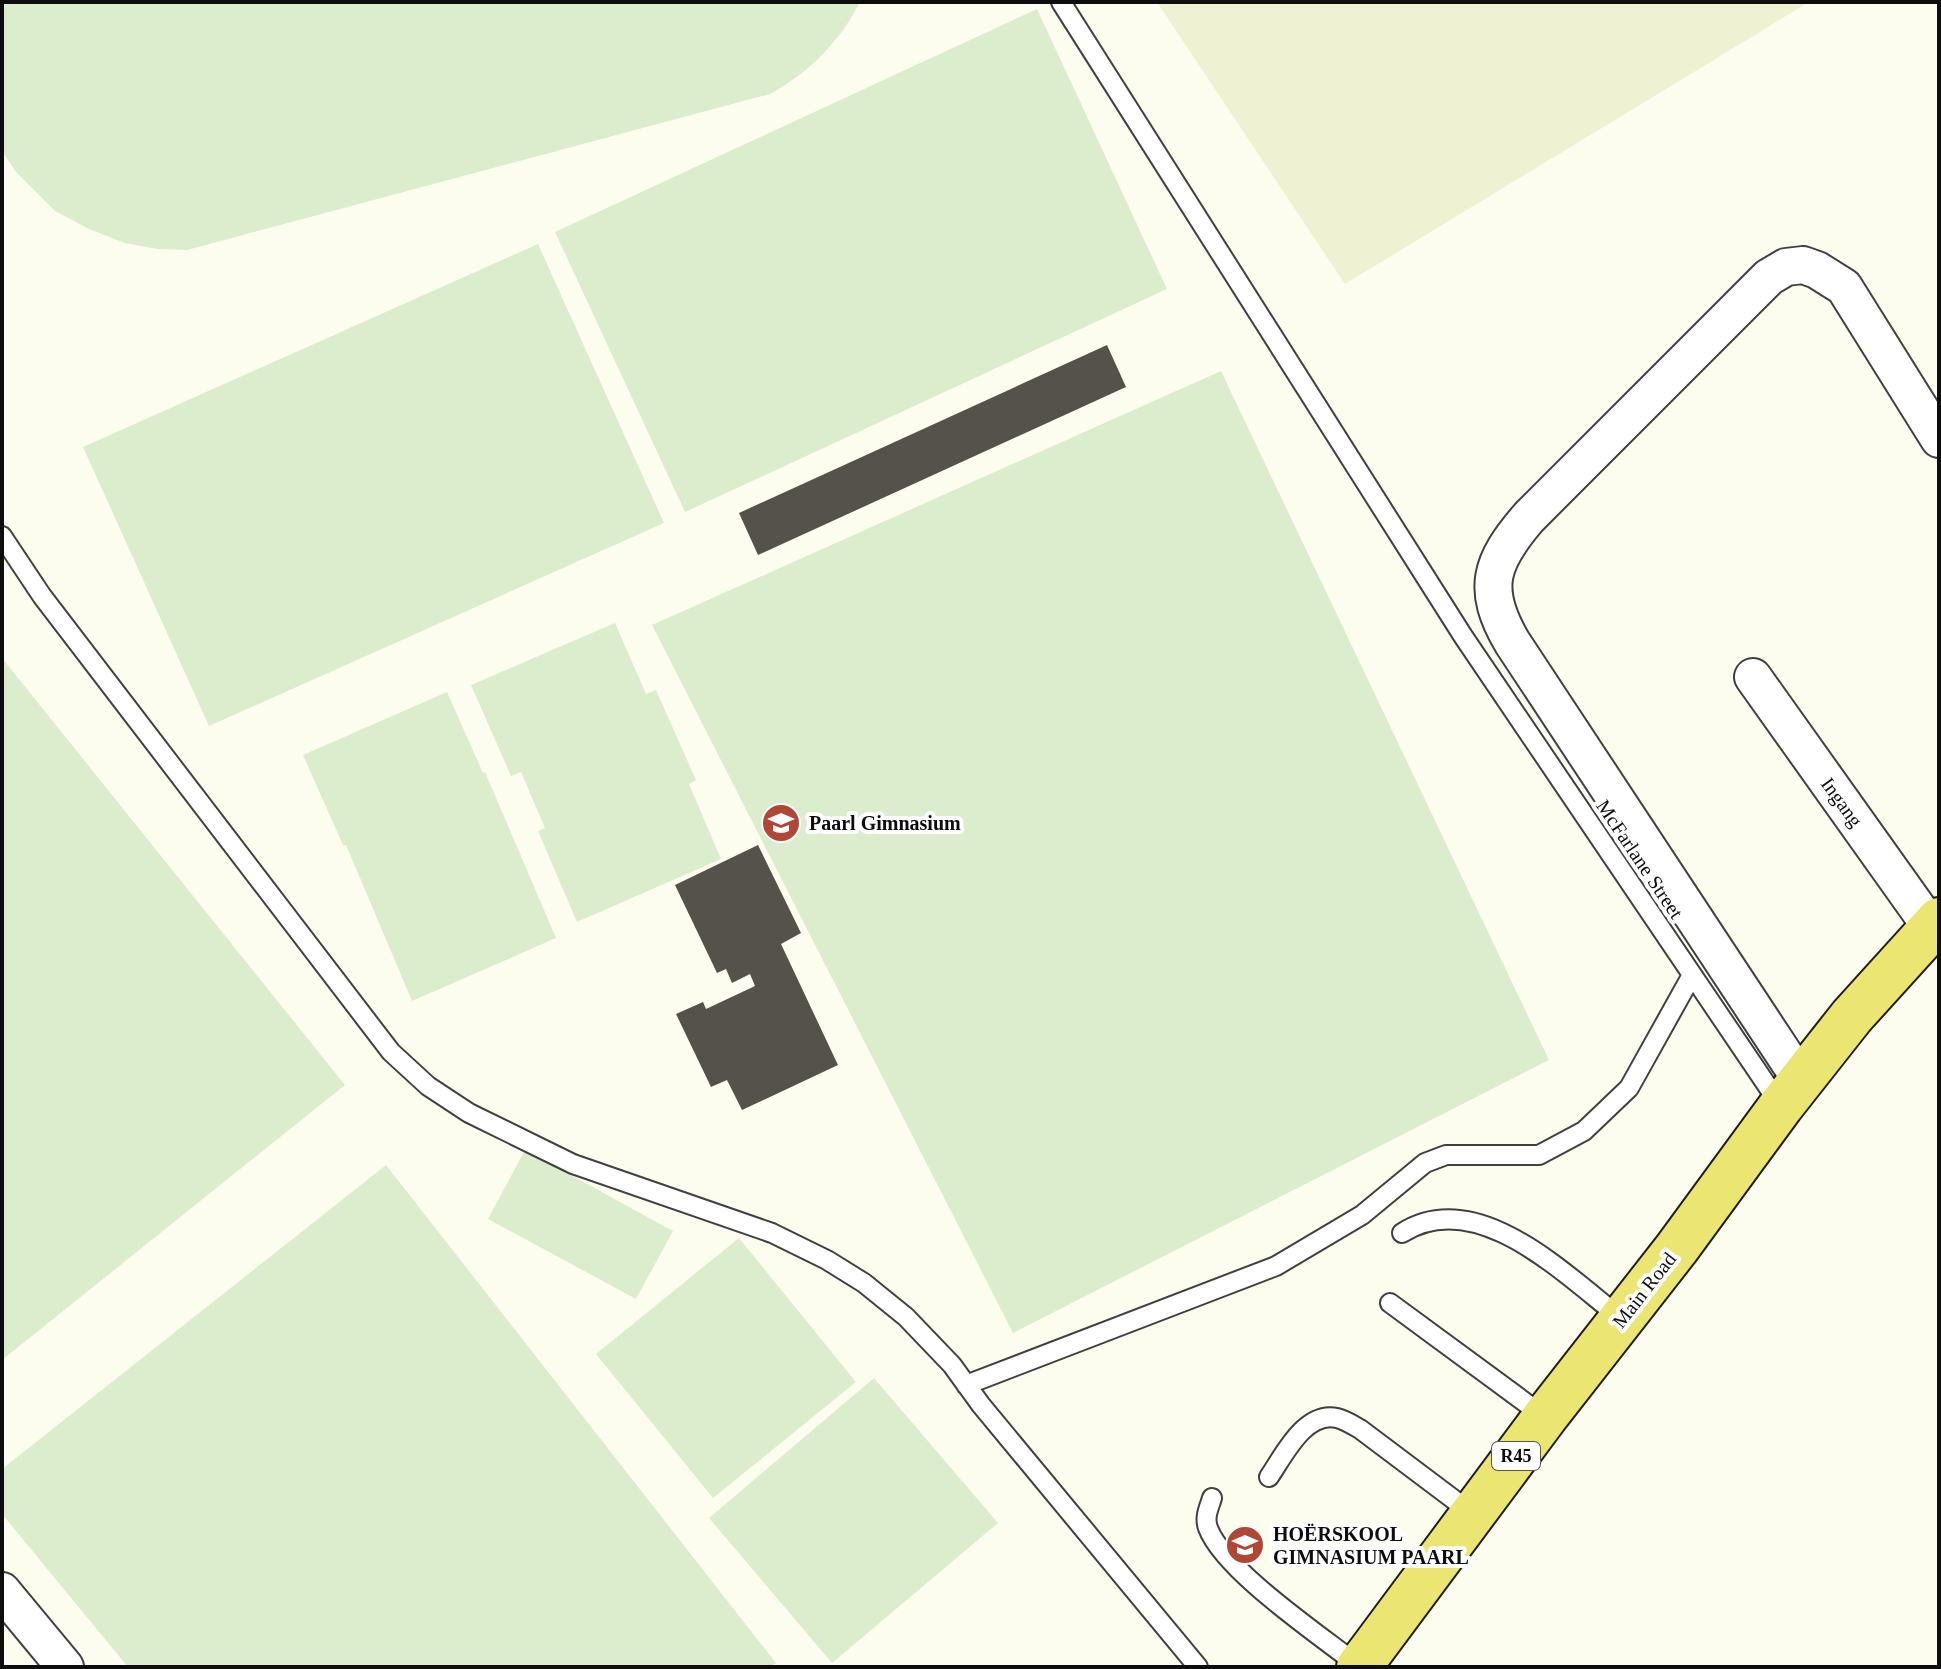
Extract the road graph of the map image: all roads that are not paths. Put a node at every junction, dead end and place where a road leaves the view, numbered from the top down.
1 (1061, 2) edge
2 (1939, 439) edge
3 (2, 536) edge
4 (1753, 677) dead end
5 (1935, 923) edge
6 (1692, 975) junction
7 (1791, 1093) junction
8 (1402, 1233) dead end
9 (1390, 1303) dead end
10 (1622, 1319) junction
11 (966, 1385) junction
12 (1545, 1417) junction
13 (1269, 1477) dead end
14 (1212, 1498) dead end
15 (1473, 1514) junction
16 (2, 1591) edge
17 (65, 1667) edge
18 (1198, 1667) edge
19 (1359, 1667) edge

1 - 6 lane, McFarlane Street
2 - 7 street
3 - 11 lane
4 - 5 street, Ingang
5 - 7 main road, Main Road / R45
6 - 7 lane, McFarlane Street
6 - 11 lane
7 - 10 main road, Main Road / R45
8 - 10 lane
9 - 12 lane
10 - 12 main road, Main Road / R45
11 - 18 lane
12 - 15 main road, Main Road / R45
13 - 15 lane
14 - 19 lane
15 - 19 main road, Main Road / R45
16 - 17 street

